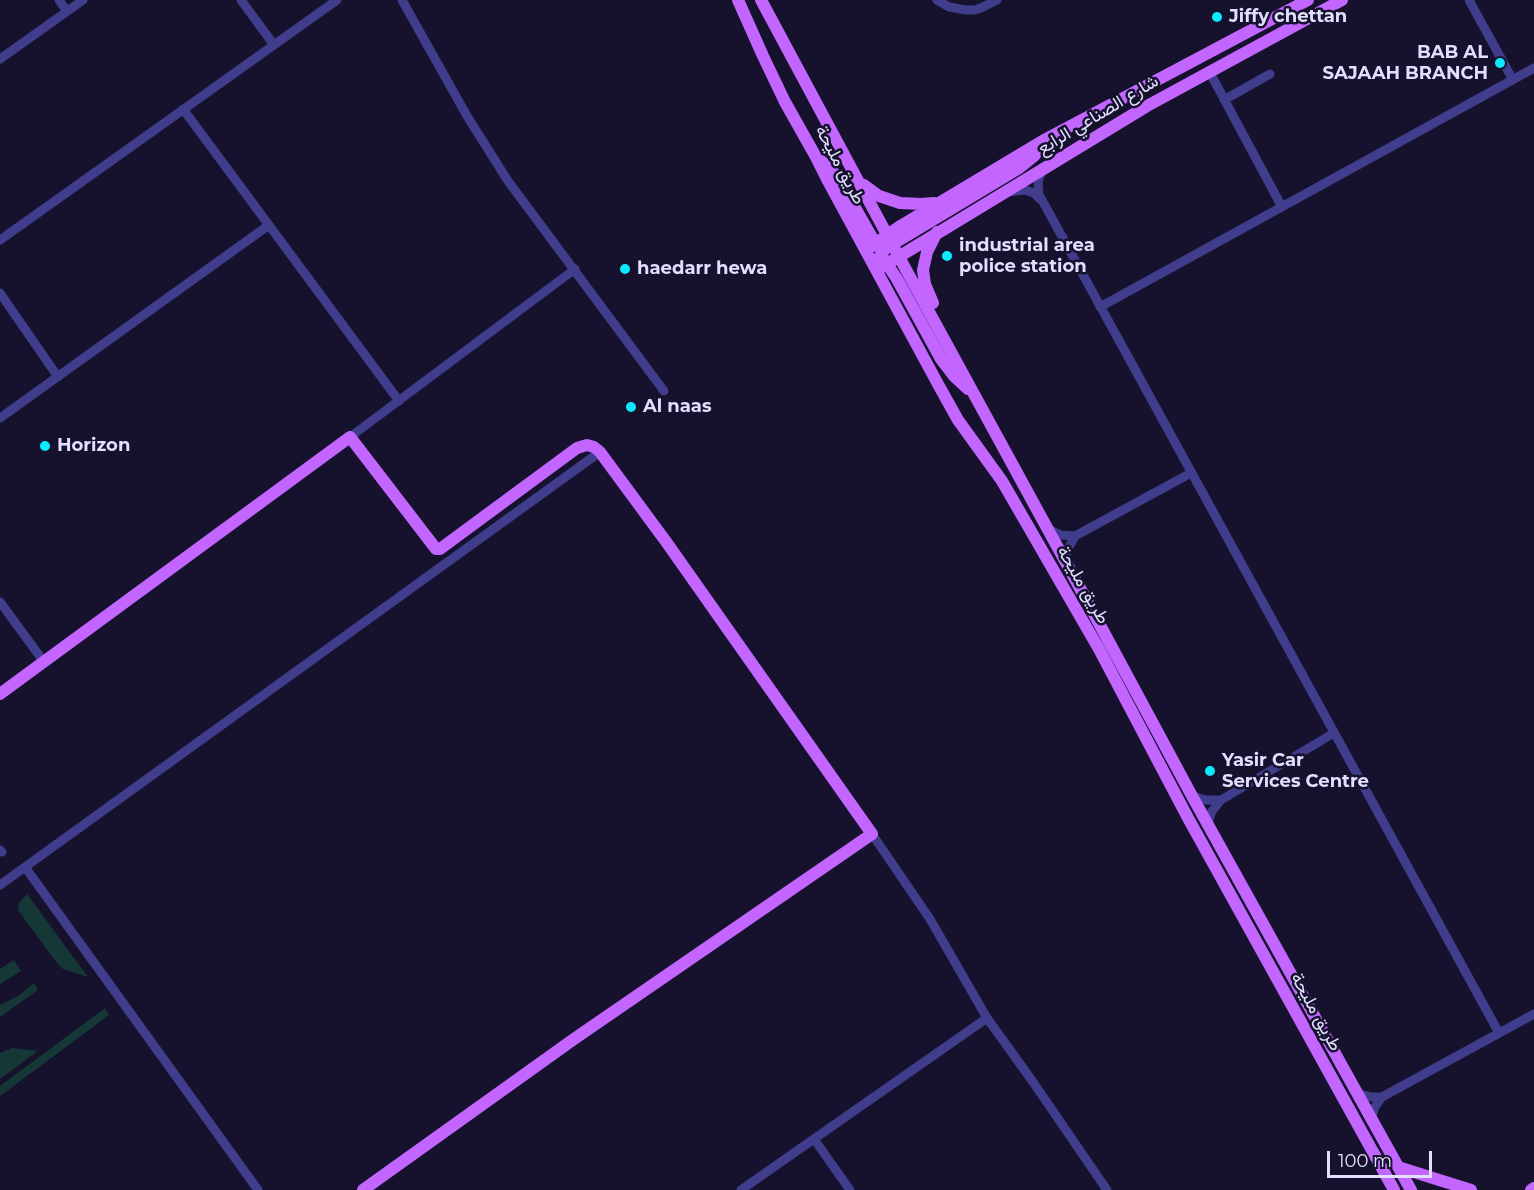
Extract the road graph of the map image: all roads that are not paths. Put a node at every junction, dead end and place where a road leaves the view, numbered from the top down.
1 (59, 0) edge
2 (83, 0) edge
3 (241, 0) edge
4 (337, 0) edge
5 (402, 0) edge
6 (738, 0) edge
7 (761, 0) edge
8 (767, 0) edge
9 (937, 0) edge
10 (998, 0) edge
11 (1342, 0) edge
12 (1469, 0) edge
13 (1304, 1) edge
14 (67, 11) junction
15 (768, 14) junction
16 (1312, 16) junction
17 (274, 45) junction
18 (0, 59) edge
19 (1534, 68) edge
20 (1209, 71) junction
21 (1270, 74) dead end
22 (1513, 80) junction
23 (1224, 100) junction
24 (183, 110) junction
25 (1046, 140) junction
26 (1042, 170) junction
27 (858, 180) junction
28 (1006, 192) junction
29 (1042, 200) junction
30 (941, 201) junction
31 (1282, 207) junction
32 (269, 225) junction
33 (937, 232) junction
34 (0, 240) edge
35 (881, 252) junction
36 (575, 269) junction
37 (0, 293) edge
38 (1100, 307) junction
39 (940, 330) junction
40 (58, 377) junction
41 (664, 391) dead end
42 (975, 396) junction
43 (399, 400) junction
44 (0, 418) edge
45 (350, 437) junction
46 (600, 452) junction
47 (1191, 473) junction
48 (1048, 529) junction
49 (1075, 536) junction
50 (1065, 559) junction
51 (0, 602) edge
52 (44, 662) junction
53 (0, 694) edge
54 (1334, 734) junction
55 (1192, 796) junction
56 (1221, 800) junction
57 (1207, 825) junction
58 (872, 834) junction
59 (25, 867) junction
60 (0, 885) edge
61 (1534, 1014) edge
62 (987, 1018) junction
63 (1300, 1021) junction
64 (1318, 1024) junction
65 (1499, 1033) junction
66 (1356, 1093) junction
67 (1382, 1097) junction
68 (1371, 1120) junction
69 (814, 1139) junction
70 (1381, 1166) junction
71 (1398, 1167) junction
72 (258, 1190) edge
73 (363, 1190) edge
74 (741, 1190) edge
75 (850, 1190) edge
76 (1107, 1190) edge
77 (1384, 1190) edge
78 (1394, 1190) edge
79 (1411, 1190) edge
80 (1471, 1190) edge

1 - 14 street
2 - 14 street
3 - 17 street
4 - 17 street
5 - 36 street
6 - 35 main road, طريق مليحة
7 - 15 main road, طريق مليحة
8 - 15 street
9 - 10 street
11 - 16 main road, شارع الصناعي الرابع
12 - 22 street
13 - 16 street
13 - 25 main road, شارع الصناعي الرابع
14 - 18 street
15 - 27 main road, طريق مليحة
16 - 20 main road, شارع الصناعي الرابع
17 - 24 street
19 - 22 street
20 - 23 street
20 - 26 main road, شارع الصناعي الرابع
21 - 23 street
22 - 31 street
23 - 31 street
24 - 32 street
24 - 34 street
25 - 30 main road, شارع الصناعي الرابع
25 - 35 main road
26 - 28 main road, شارع الصناعي الرابع
26 - 29 street
27 - 30 main road
27 - 35 main road, طريق مليحة
28 - 29 street
28 - 33 main road, شارع الصناعي الرابع
29 - 38 street
30 - 35 main road, شارع الصناعي الرابع
31 - 38 street
32 - 40 street
32 - 43 street
33 - 35 main road, شارع الصناعي الرابع
33 - 39 main road
35 - 39 main road, طريق مليحة
35 - 42 main road
35 - 63 main road, طريق مليحة
36 - 41 street
36 - 43 street
37 - 40 street
38 - 47 street
39 - 42 main road, طريق مليحة
40 - 44 street
42 - 48 main road, طريق مليحة
43 - 45 street
45 - 46 main road
45 - 52 main road
46 - 58 main road
46 - 59 street
47 - 49 street
47 - 54 street
48 - 49 street
48 - 50 main road, طريق مليحة
49 - 50 street
50 - 55 main road, طريق مليحة
51 - 52 street
52 - 53 main road
54 - 56 street
54 - 65 street
55 - 56 street
55 - 57 main road, طريق مليحة
56 - 57 street
57 - 64 main road, طريق مليحة
58 - 62 street
58 - 73 main road
59 - 60 street
59 - 72 street
61 - 65 street
62 - 69 street
62 - 76 street
63 - 64 main road
63 - 70 main road, طريق مليحة
64 - 66 main road, طريق مليحة
65 - 67 street
66 - 67 street
66 - 68 main road, طريق مليحة
67 - 68 street
68 - 71 main road, طريق مليحة
69 - 74 street
69 - 75 street
70 - 77 main road
70 - 78 main road, طريق مليحة
71 - 79 main road, طريق مليحة
71 - 80 main road

